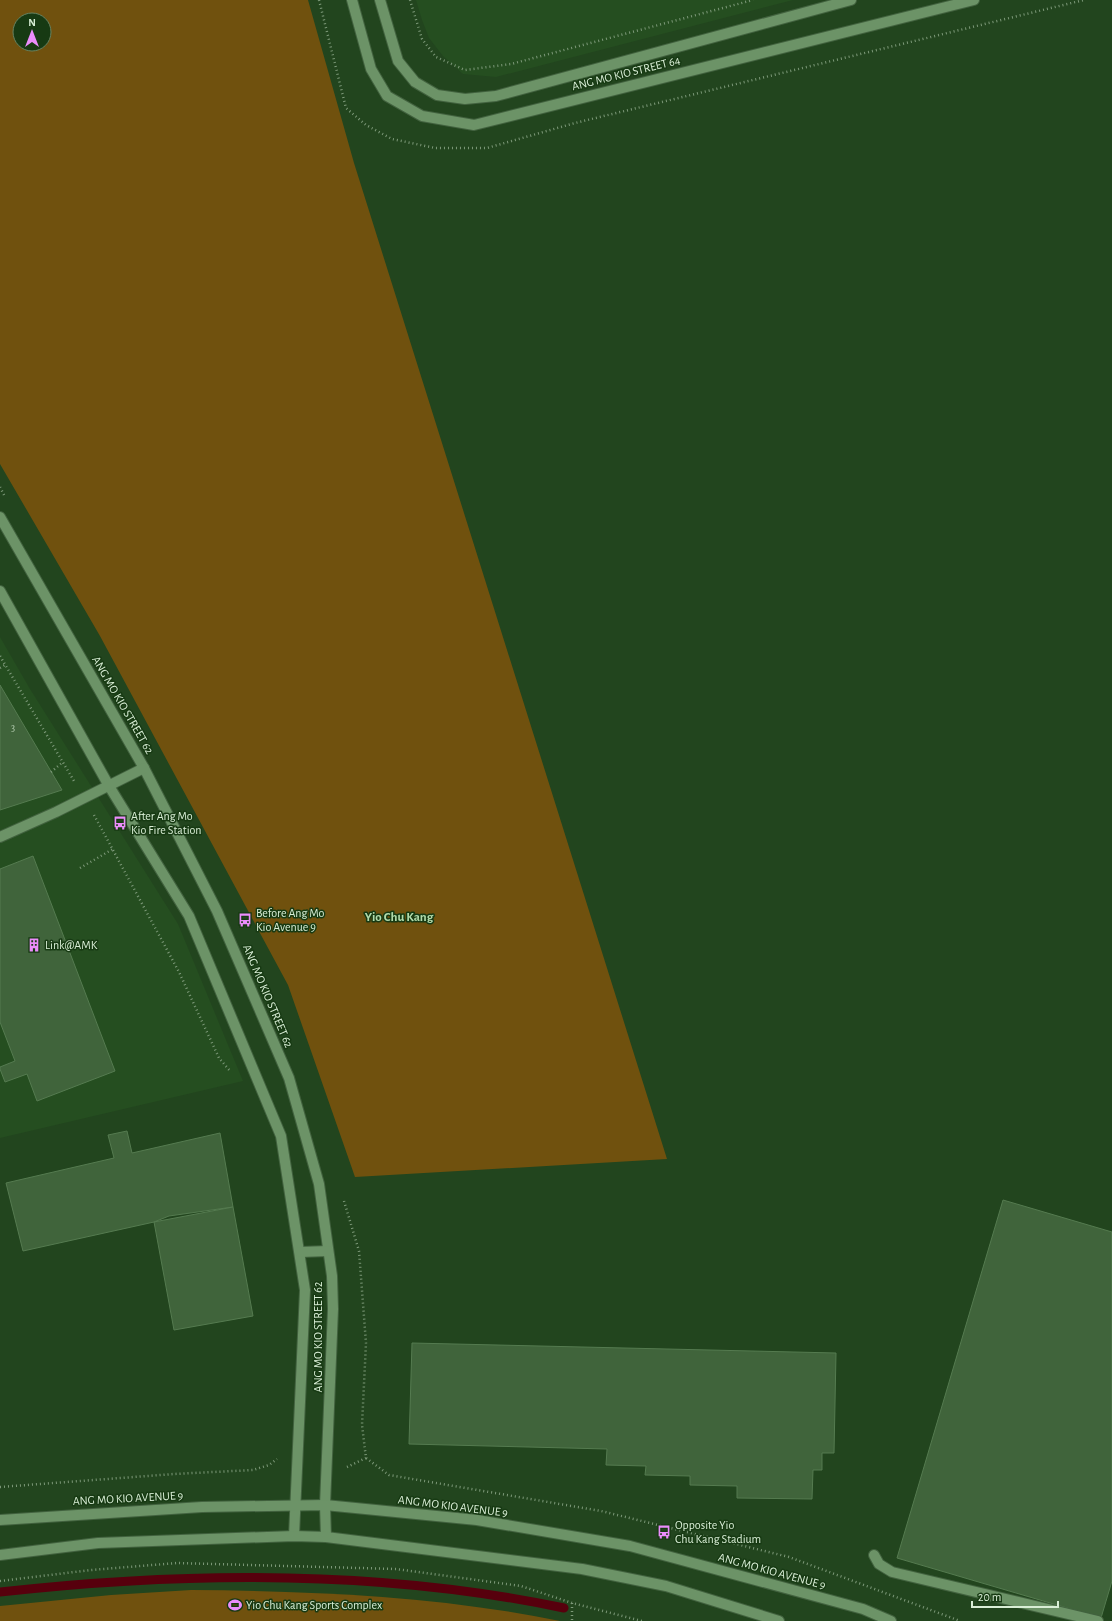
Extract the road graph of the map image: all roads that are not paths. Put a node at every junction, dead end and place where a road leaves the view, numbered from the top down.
1 (352, 0) edge
2 (380, 0) edge
3 (851, 0) edge
4 (974, 0) edge
5 (0, 517) edge
6 (0, 591) edge
7 (144, 768) junction
8 (109, 786) junction
9 (0, 837) edge
10 (328, 1251) junction
11 (300, 1252) junction
12 (295, 1505) junction
13 (325, 1505) junction
14 (0, 1520) edge
15 (294, 1536) junction
16 (326, 1537) junction
17 (0, 1555) edge
18 (874, 1555) dead end
19 (779, 1621) edge
20 (891, 1621) edge
21 (1098, 1621) edge

1 - 4 street, ANG MO KIO STREET 64
2 - 3 street, ANG MO KIO STREET 64
5 - 7 street, ANG MO KIO STREET 62
6 - 8 street, ANG MO KIO STREET 62
7 - 8 street
7 - 10 street, ANG MO KIO STREET 62
8 - 9 street
8 - 11 street, ANG MO KIO STREET 62
10 - 11 street
10 - 13 street, ANG MO KIO STREET 62
11 - 12 street, ANG MO KIO STREET 62
12 - 13 street, ANG MO KIO AVENUE 9
12 - 14 street, ANG MO KIO AVENUE 9
12 - 15 street, ANG MO KIO STREET 62
13 - 16 street, ANG MO KIO STREET 62
13 - 20 street, ANG MO KIO AVENUE 9
15 - 16 street
15 - 17 street
16 - 19 street
18 - 21 street

